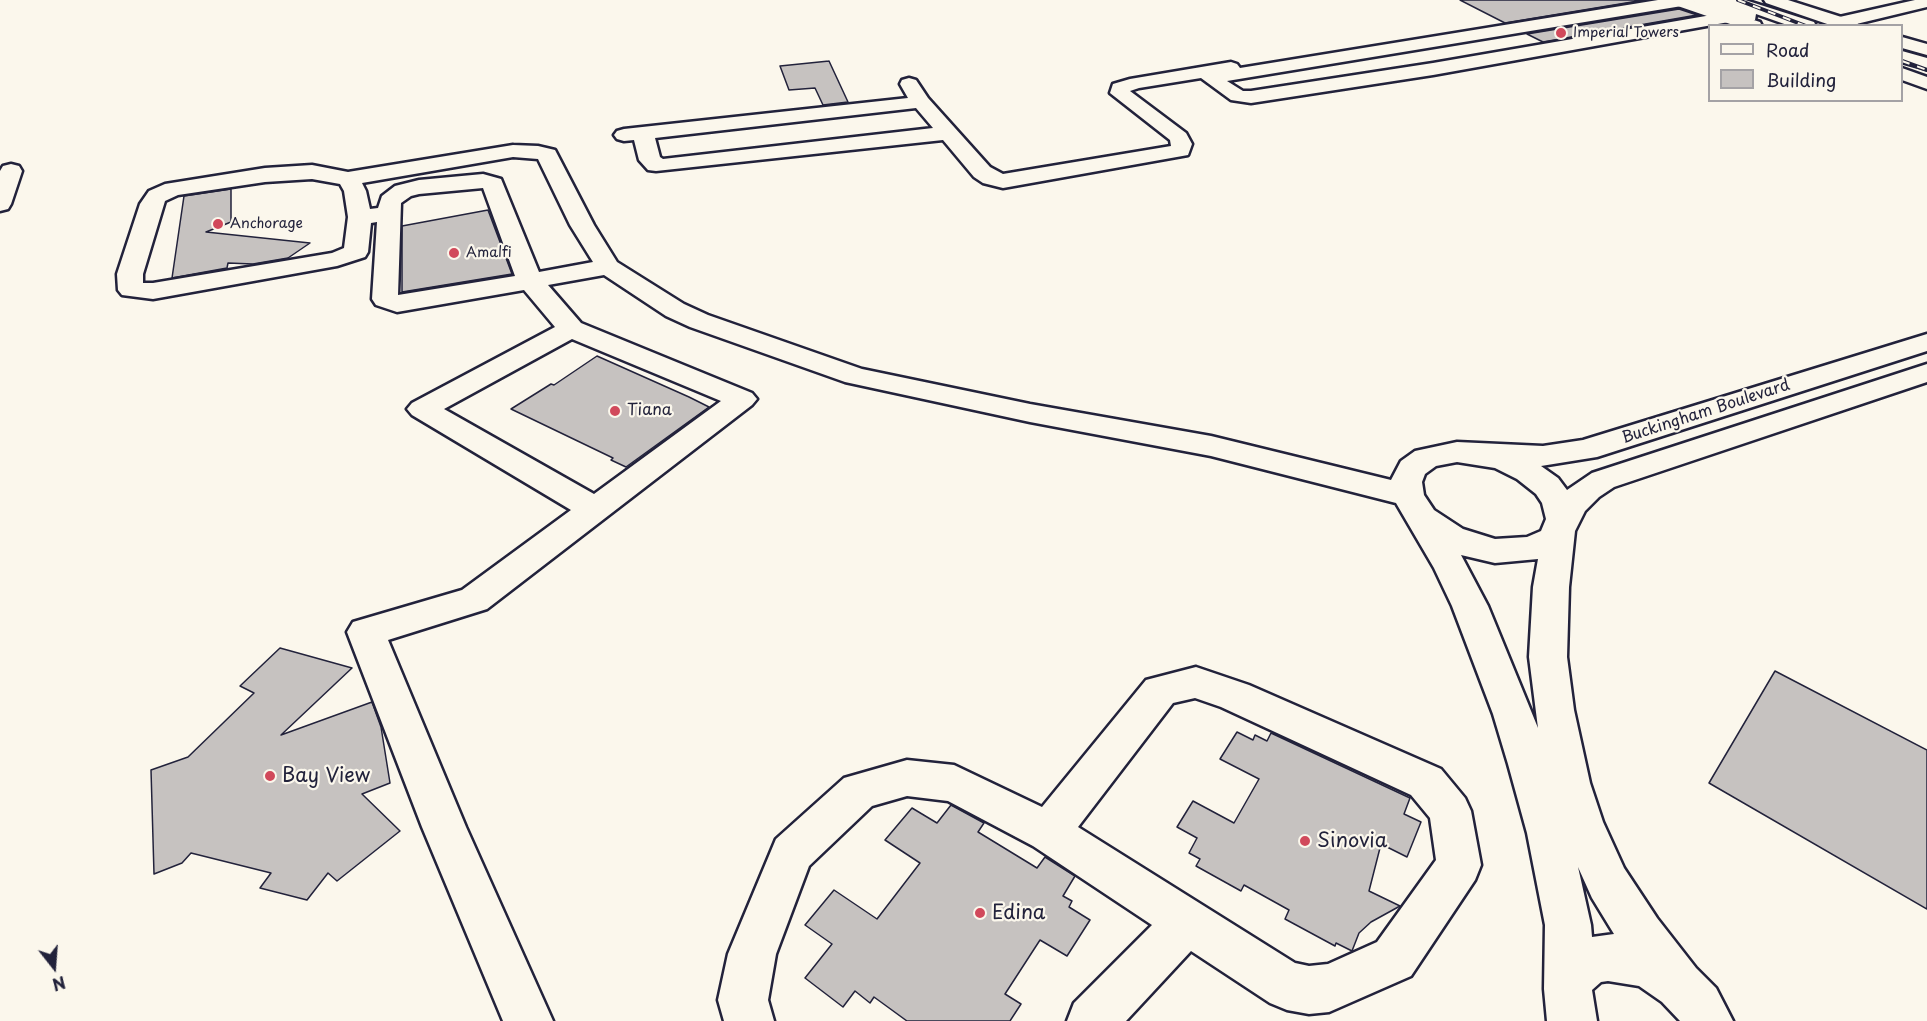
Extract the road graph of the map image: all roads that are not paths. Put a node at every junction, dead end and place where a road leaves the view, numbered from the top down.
1 (1678, 0) edge
2 (1701, 0) edge
3 (1772, 0) edge
4 (1927, 2) edge
5 (1729, 9) edge
6 (1751, 24) edge
7 (1773, 24) edge
8 (1799, 24) edge
9 (1846, 24) edge
10 (1392, 50) junction
11 (1903, 56) edge
12 (1927, 64) edge
13 (1903, 65) edge
14 (1433, 69) junction
15 (1903, 74) edge
16 (1927, 74) edge
17 (1927, 83) edge
18 (909, 84) dead end
19 (921, 102) junction
20 (948, 133) junction
21 (10, 171) dead end
22 (348, 179) junction
23 (0, 203) edge
24 (389, 214) junction
25 (360, 217) junction
26 (608, 267) junction
27 (530, 281) junction
28 (571, 329) junction
29 (1927, 342) edge
30 (1927, 373) edge
31 (1481, 454) junction
32 (1411, 503) junction
33 (593, 508) junction
34 (1559, 530) junction
35 (1048, 832) junction
36 (1187, 922) junction
37 (1567, 1010) edge
38 (1701, 1012) edge
39 (528, 1021) edge
40 (749, 1021) edge
41 (1092, 1021) edge

1 - 5 street
1 - 10 street
1 - 20 street
2 - 7 street
3 - 9 street
4 - 9 street
5 - 6 street
5 - 8 street
5 - 14 street
10 - 14 street
10 - 14 street
11 - 12 street
13 - 16 street
15 - 17 street
18 - 19 street
19 - 20 street
19 - 20 street
21 - 23 street
22 - 25 street
22 - 25 street
22 - 26 street
24 - 25 street
24 - 27 street
24 - 27 street
26 - 27 street
26 - 32 street
27 - 28 street
28 - 33 street
28 - 33 street
29 - 31 street, Buckingham Boulevard
30 - 34 street, Buckingham Boulevard
31 - 32 street, Buckingham Boulevard
31 - 34 street, Buckingham Boulevard
32 - 34 street, Buckingham Boulevard
32 - 37 street, Buckingham Boulevard
33 - 39 street
34 - 38 street, Buckingham Boulevard
35 - 36 street
35 - 36 street
35 - 40 street
36 - 41 street
37 - 38 street, Buckingham Boulevard

